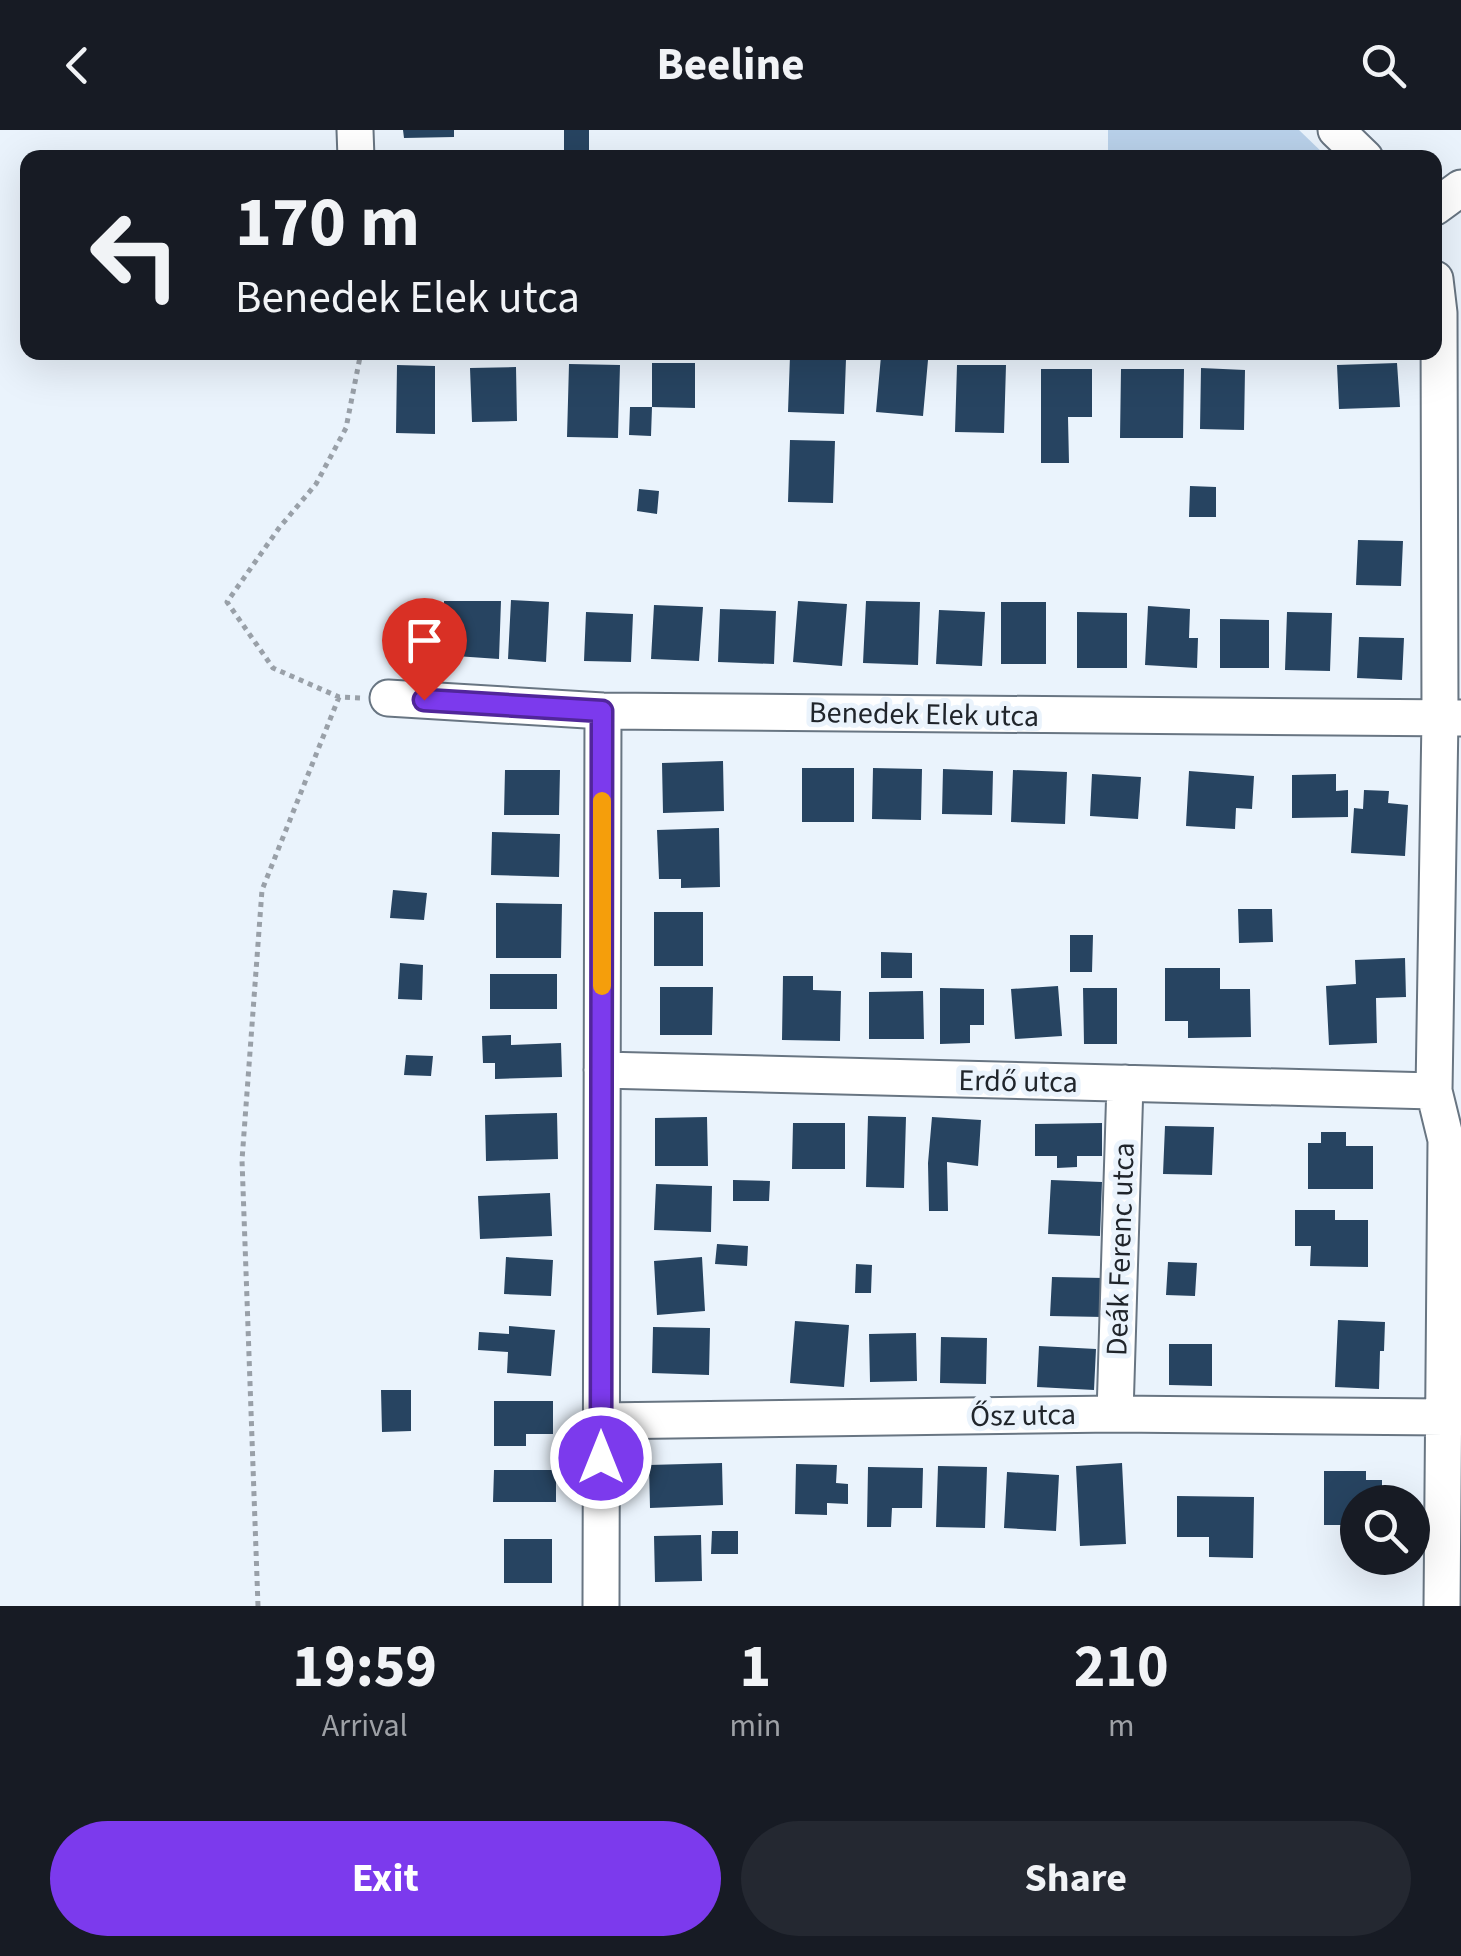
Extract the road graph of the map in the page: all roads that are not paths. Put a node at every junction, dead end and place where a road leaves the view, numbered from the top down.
1 (1336, 130) edge
2 (1357, 150) edge
3 (1438, 360) edge
4 (388, 698) road end
5 (602, 711) junction
6 (1450, 718) edge
7 (602, 1070) junction
8 (1125, 1084) junction
9 (1434, 1091) junction
10 (1454, 1140) edge
11 (1116, 1414) junction
12 (1444, 1417) junction
13 (601, 1421) junction
14 (601, 1606) edge
15 (1442, 1606) edge

1 - 2 street
3 - 6 street
4 - 5 street, Benedek Elek utca
5 - 6 street, Benedek Elek utca
5 - 7 street
6 - 9 street
7 - 8 street, Erdő utca
7 - 13 street
8 - 9 street, Erdő utca
8 - 11 street, Deák Ferenc utca
9 - 10 street
10 - 12 street
11 - 12 street, Ősz utca
11 - 13 street, Ősz utca
12 - 15 street
13 - 14 street

